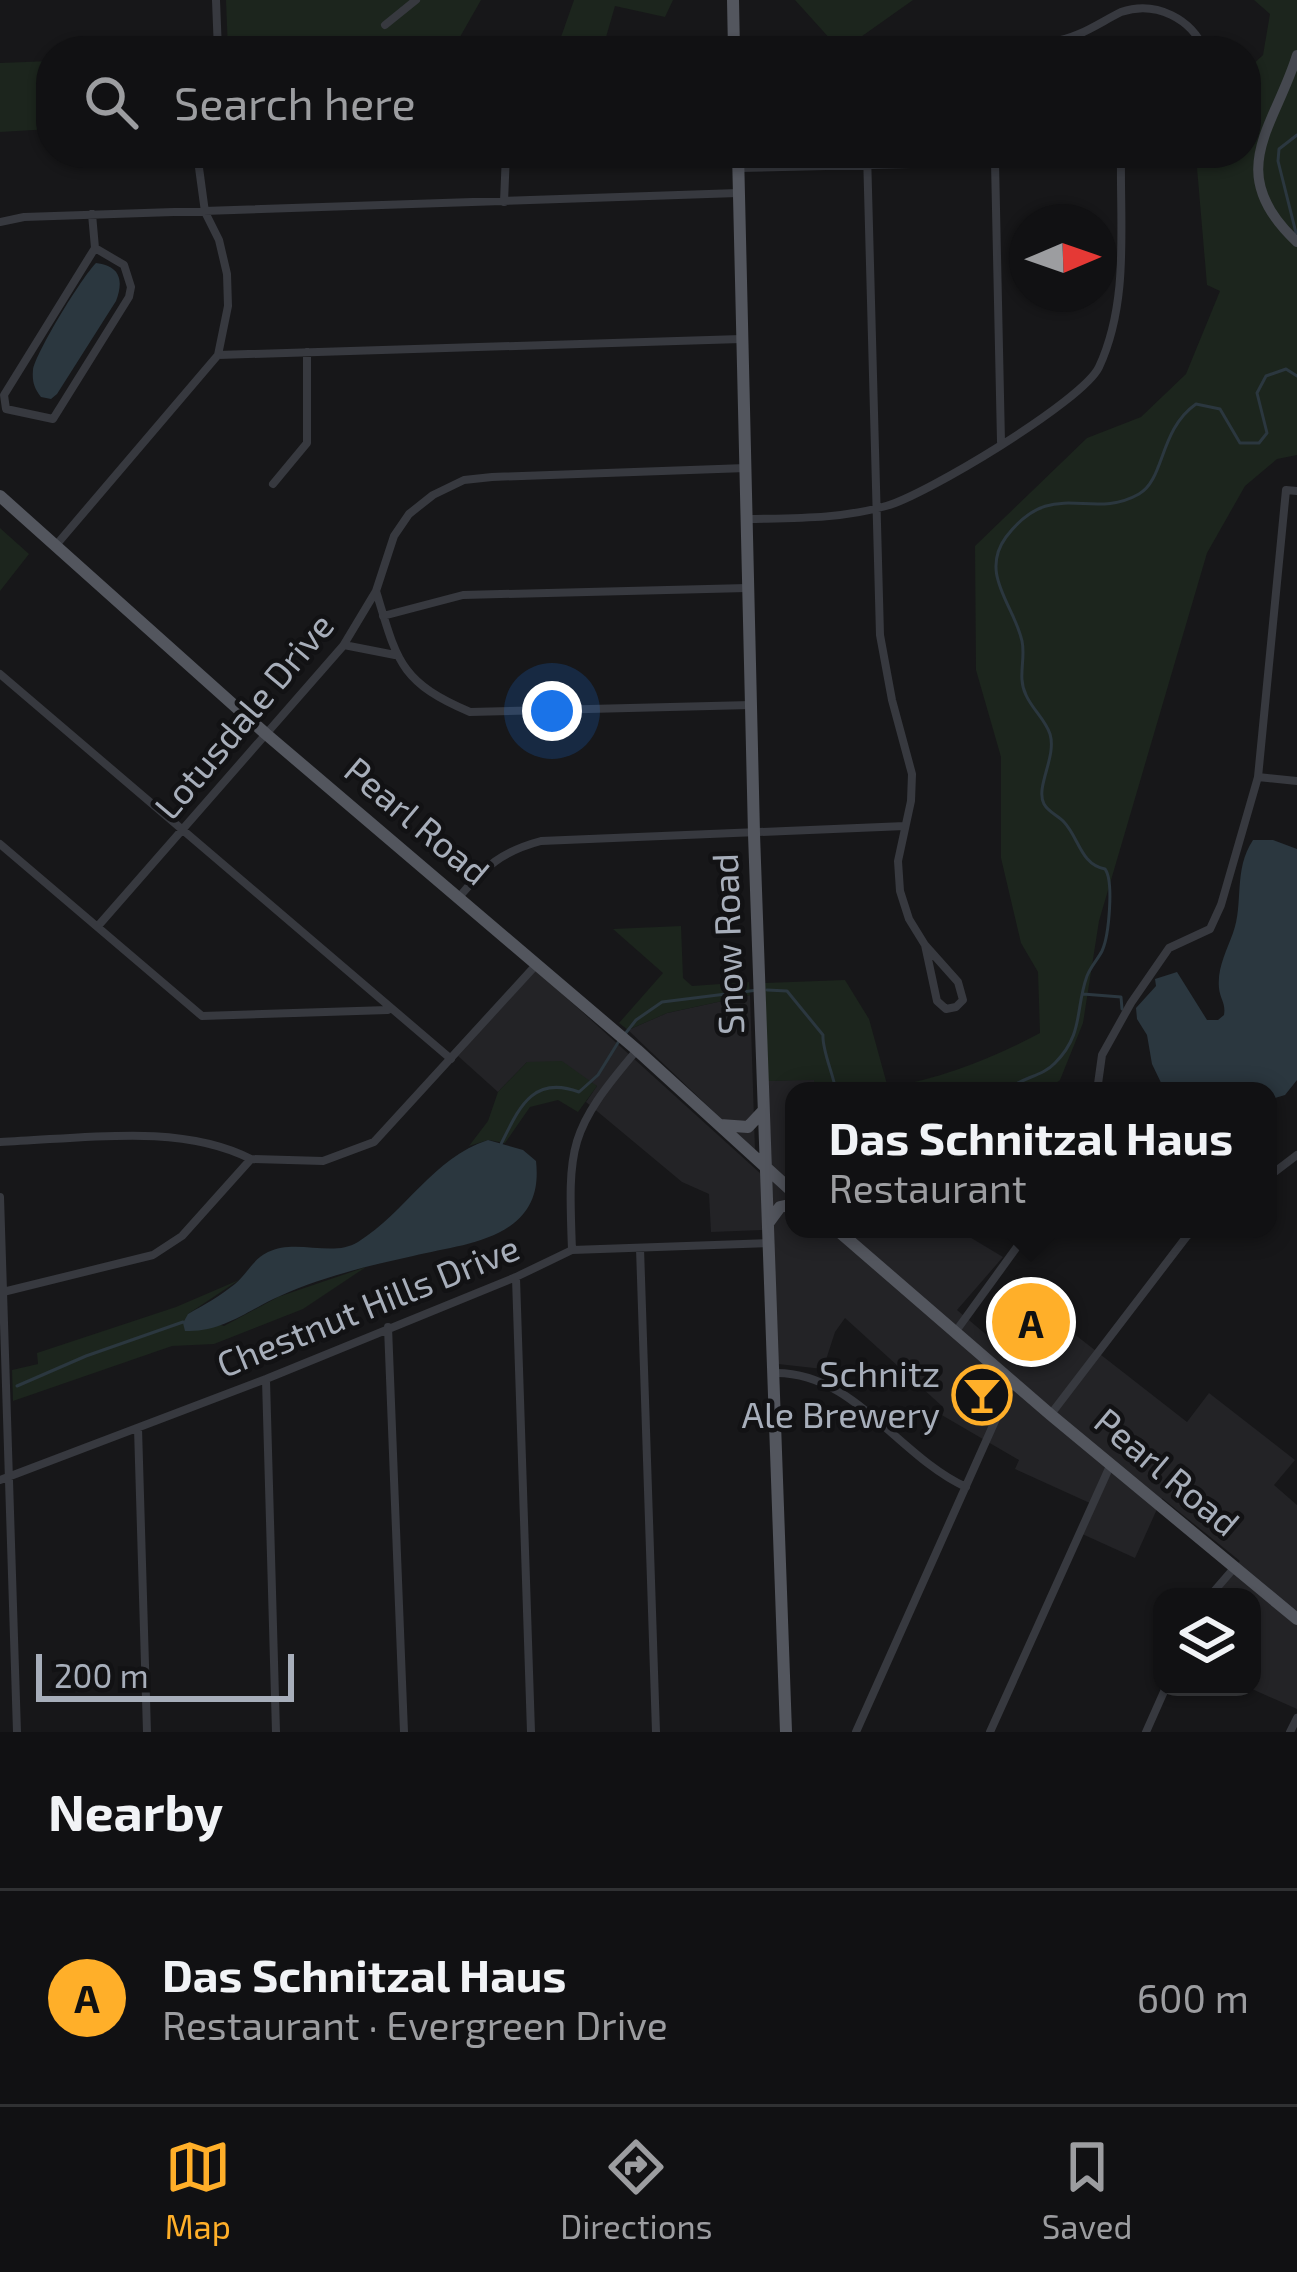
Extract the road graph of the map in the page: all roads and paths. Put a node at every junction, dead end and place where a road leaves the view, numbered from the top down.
1 (216, 0) edge
2 (416, 0) edge
3 (733, 0) edge
4 (385, 25) dead end
5 (217, 36) edge
6 (734, 36) edge
7 (1073, 36) edge
8 (1197, 36) edge
9 (1297, 56) edge
10 (1261, 151) edge
11 (199, 168) edge
12 (505, 168) edge
13 (738, 168) edge
14 (867, 168) edge
15 (995, 168) edge
16 (1121, 168) edge
17 (1258, 168) edge
18 (739, 193) junction
19 (504, 202) junction
20 (205, 212) junction
21 (92, 214) junction
22 (0, 222) edge
23 (1294, 239) edge
24 (95, 248) junction
25 (742, 339) junction
26 (307, 352) junction
27 (218, 355) junction
28 (1001, 444) junction
29 (747, 468) junction
30 (272, 484) dead end
31 (1292, 490) edge
32 (0, 496) edge
33 (876, 508) junction
34 (749, 519) junction
35 (57, 544) junction
36 (748, 588) junction
37 (376, 591) junction
38 (383, 616) junction
39 (344, 645) junction
40 (395, 655) junction
41 (0, 674) edge
42 (752, 705) junction
43 (266, 734) junction
44 (1258, 777) junction
45 (1297, 781) edge
46 (905, 826) junction
47 (184, 828) junction
48 (754, 834) junction
49 (0, 844) edge
50 (460, 896) junction
51 (98, 926) junction
52 (925, 945) junction
53 (536, 965) junction
54 (389, 1010) junction
55 (627, 1041) junction
56 (451, 1059) junction
57 (1098, 1082) edge
58 (764, 1110) junction
59 (718, 1125) junction
60 (0, 1142) edge
61 (251, 1159) junction
62 (766, 1168) junction
63 (785, 1185) edge
64 (0, 1197) edge
65 (785, 1206) edge
66 (768, 1223) junction
67 (846, 1238) edge
68 (1023, 1238) edge
69 (1185, 1238) edge
70 (769, 1243) junction
71 (640, 1247) junction
72 (572, 1250) junction
73 (516, 1277) junction
74 (3, 1292) junction
75 (388, 1327) junction
76 (955, 1332) junction
77 (774, 1373) junction
78 (266, 1378) junction
79 (1013, 1382) junction
80 (1051, 1415) junction
81 (138, 1428) junction
82 (1111, 1464) junction
83 (5, 1480) edge
84 (966, 1486) junction
85 (1235, 1568) junction
86 (1217, 1588) edge
87 (1296, 1616) edge
88 (1162, 1696) edge
89 (1297, 1718) edge
90 (16, 1732) edge
91 (147, 1732) edge
92 (276, 1732) edge
93 (404, 1732) edge
94 (531, 1732) edge
95 (656, 1732) edge
96 (786, 1732) edge
97 (856, 1732) edge
98 (990, 1732) edge
99 (1146, 1732) edge
100 (1291, 1732) edge

1 - 5 street
2 - 4 street
3 - 6 main road
7 - 8 street
9 - 10 street
11 - 20 street
12 - 19 street
13 - 18 main road, Snow Road
14 - 33 street
15 - 28 street
16 - 28 street
17 - 23 street
18 - 19 street
18 - 25 main road, Snow Road
19 - 20 street
20 - 21 street
20 - 27 street
21 - 22 street
21 - 24 street
24 - 24 street
25 - 26 street
25 - 29 main road, Snow Road
26 - 27 street
26 - 30 street
27 - 35 street
28 - 33 street
29 - 34 main road, Snow Road
29 - 37 street, Lotusdale Drive
31 - 44 street
32 - 35 main road, Pearl Road
33 - 34 street
33 - 46 street
34 - 36 main road, Snow Road
35 - 43 main road, Pearl Road
36 - 38 street
36 - 42 main road, Snow Road
37 - 38 street
37 - 39 street, Lotusdale Drive
38 - 40 street
39 - 40 street
39 - 43 street, Lotusdale Drive
40 - 42 street
41 - 47 street
42 - 48 main road, Snow Road
43 - 47 street, Lotusdale Drive
43 - 50 main road, Pearl Road
44 - 45 street
44 - 57 street
46 - 48 street
46 - 52 street
47 - 51 street, Lotusdale Drive
47 - 54 street
48 - 50 street
48 - 58 main road, Snow Road
49 - 51 street
50 - 53 main road, Pearl Road
51 - 54 street
52 - 52 street
53 - 55 main road, Pearl Road
53 - 56 street
54 - 56 street
55 - 59 main road, Pearl Road
55 - 72 street
56 - 61 street
58 - 59 main road
58 - 62 main road, Snow Road
59 - 62 main road, Pearl Road
60 - 61 street
61 - 74 street
62 - 63 main road, Pearl Road
62 - 66 main road, Snow Road
64 - 74 street
65 - 66 main road
66 - 70 main road, Snow Road
67 - 76 main road, Pearl Road
68 - 76 street
69 - 80 street
70 - 71 street, Chestnut Hills Drive
70 - 77 main road, Snow Road
71 - 72 street, Chestnut Hills Drive
71 - 95 street
72 - 73 street, Chestnut Hills Drive
73 - 75 street, Chestnut Hills Drive
73 - 94 street
74 - 83 street
75 - 78 street, Chestnut Hills Drive
75 - 93 street
76 - 79 main road, Pearl Road
77 - 84 street
77 - 96 main road, Snow Road
78 - 81 street, Chestnut Hills Drive
78 - 92 street
79 - 80 main road, Pearl Road
79 - 84 street
80 - 82 main road, Pearl Road
81 - 83 street, Chestnut Hills Drive
81 - 91 street
82 - 85 main road, Pearl Road
82 - 98 street
83 - 90 street
84 - 97 street
85 - 86 street
85 - 87 main road, Pearl Road
88 - 99 street
89 - 100 street

